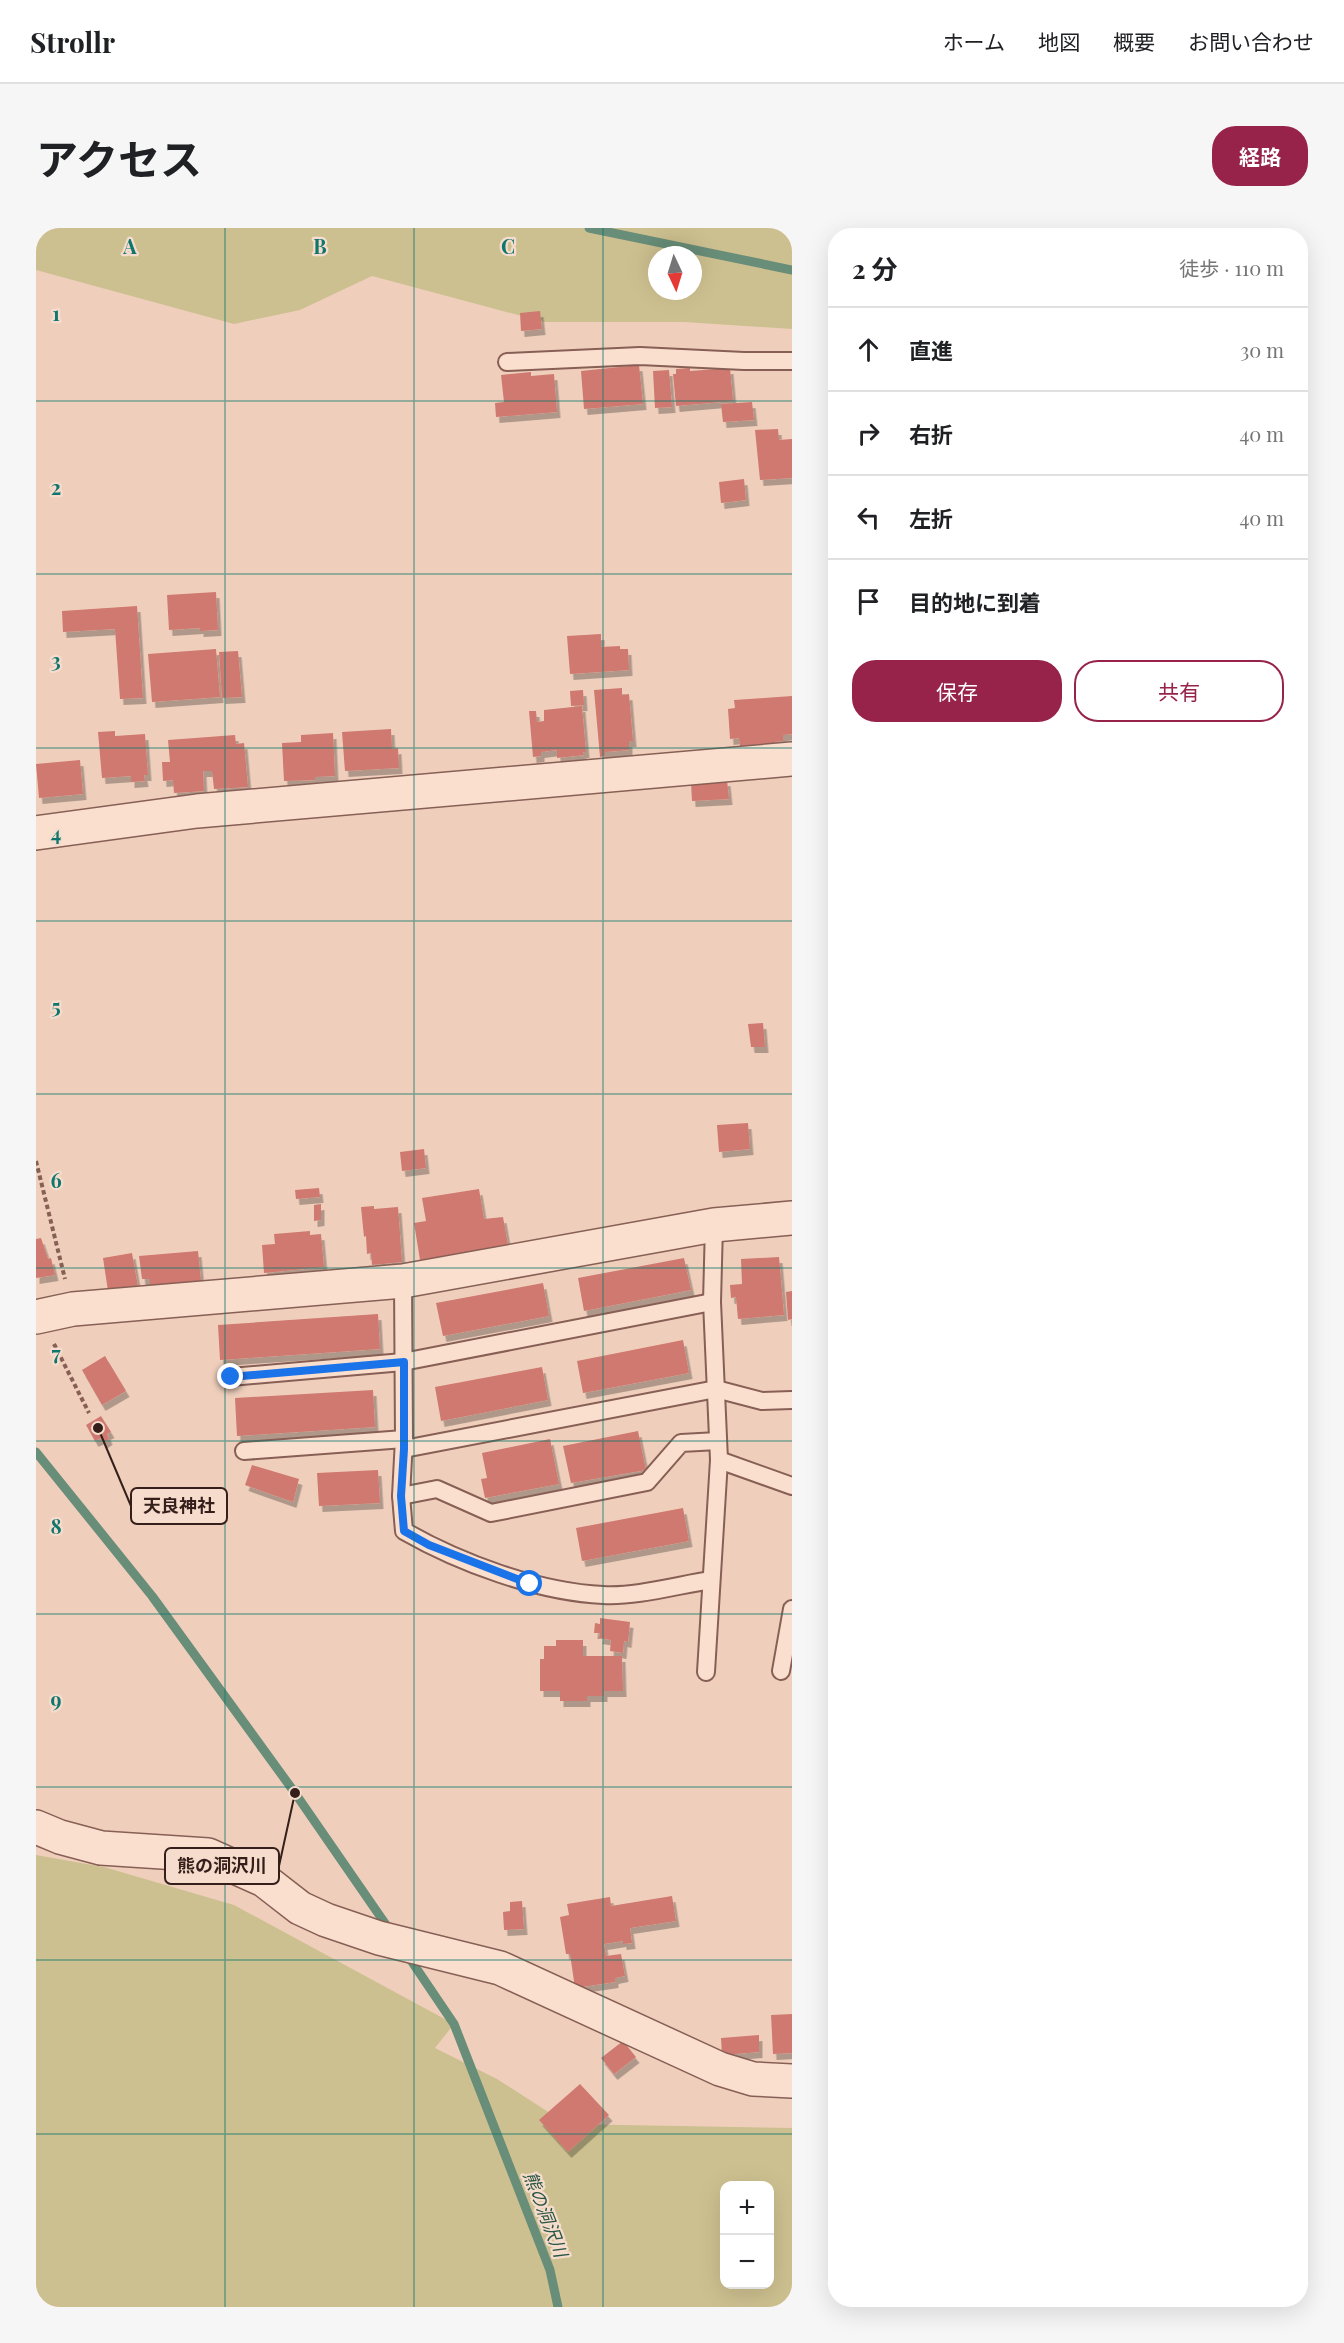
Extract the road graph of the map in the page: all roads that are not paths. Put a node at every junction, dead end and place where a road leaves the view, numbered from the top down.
1 (792, 361) edge
2 (507, 362) dead end
3 (792, 759) edge
4 (36, 833) edge
5 (792, 1218) edge
6 (714, 1225) junction
7 (403, 1281) junction
8 (712, 1302) junction
9 (36, 1317) edge
10 (404, 1362) junction
11 (231, 1377) dead end
12 (716, 1389) junction
13 (792, 1401) edge
14 (718, 1441) junction
15 (404, 1444) junction
16 (243, 1451) dead end
17 (719, 1460) junction
18 (792, 1486) edge
19 (401, 1496) junction
20 (711, 1580) junction
21 (792, 1609) edge
22 (781, 1671) dead end
23 (706, 1672) dead end
24 (36, 1827) edge
25 (792, 2081) edge

1 - 2 lane
3 - 4 street
5 - 6 street
6 - 7 street
6 - 8 lane
7 - 9 street
7 - 10 lane
8 - 10 lane
8 - 12 lane
10 - 11 lane
10 - 15 lane
12 - 13 lane
12 - 14 lane
12 - 15 lane
14 - 17 lane
14 - 19 lane
15 - 16 lane
15 - 19 lane
17 - 18 lane
17 - 20 lane
19 - 20 lane
20 - 23 lane
21 - 22 lane
24 - 25 street

